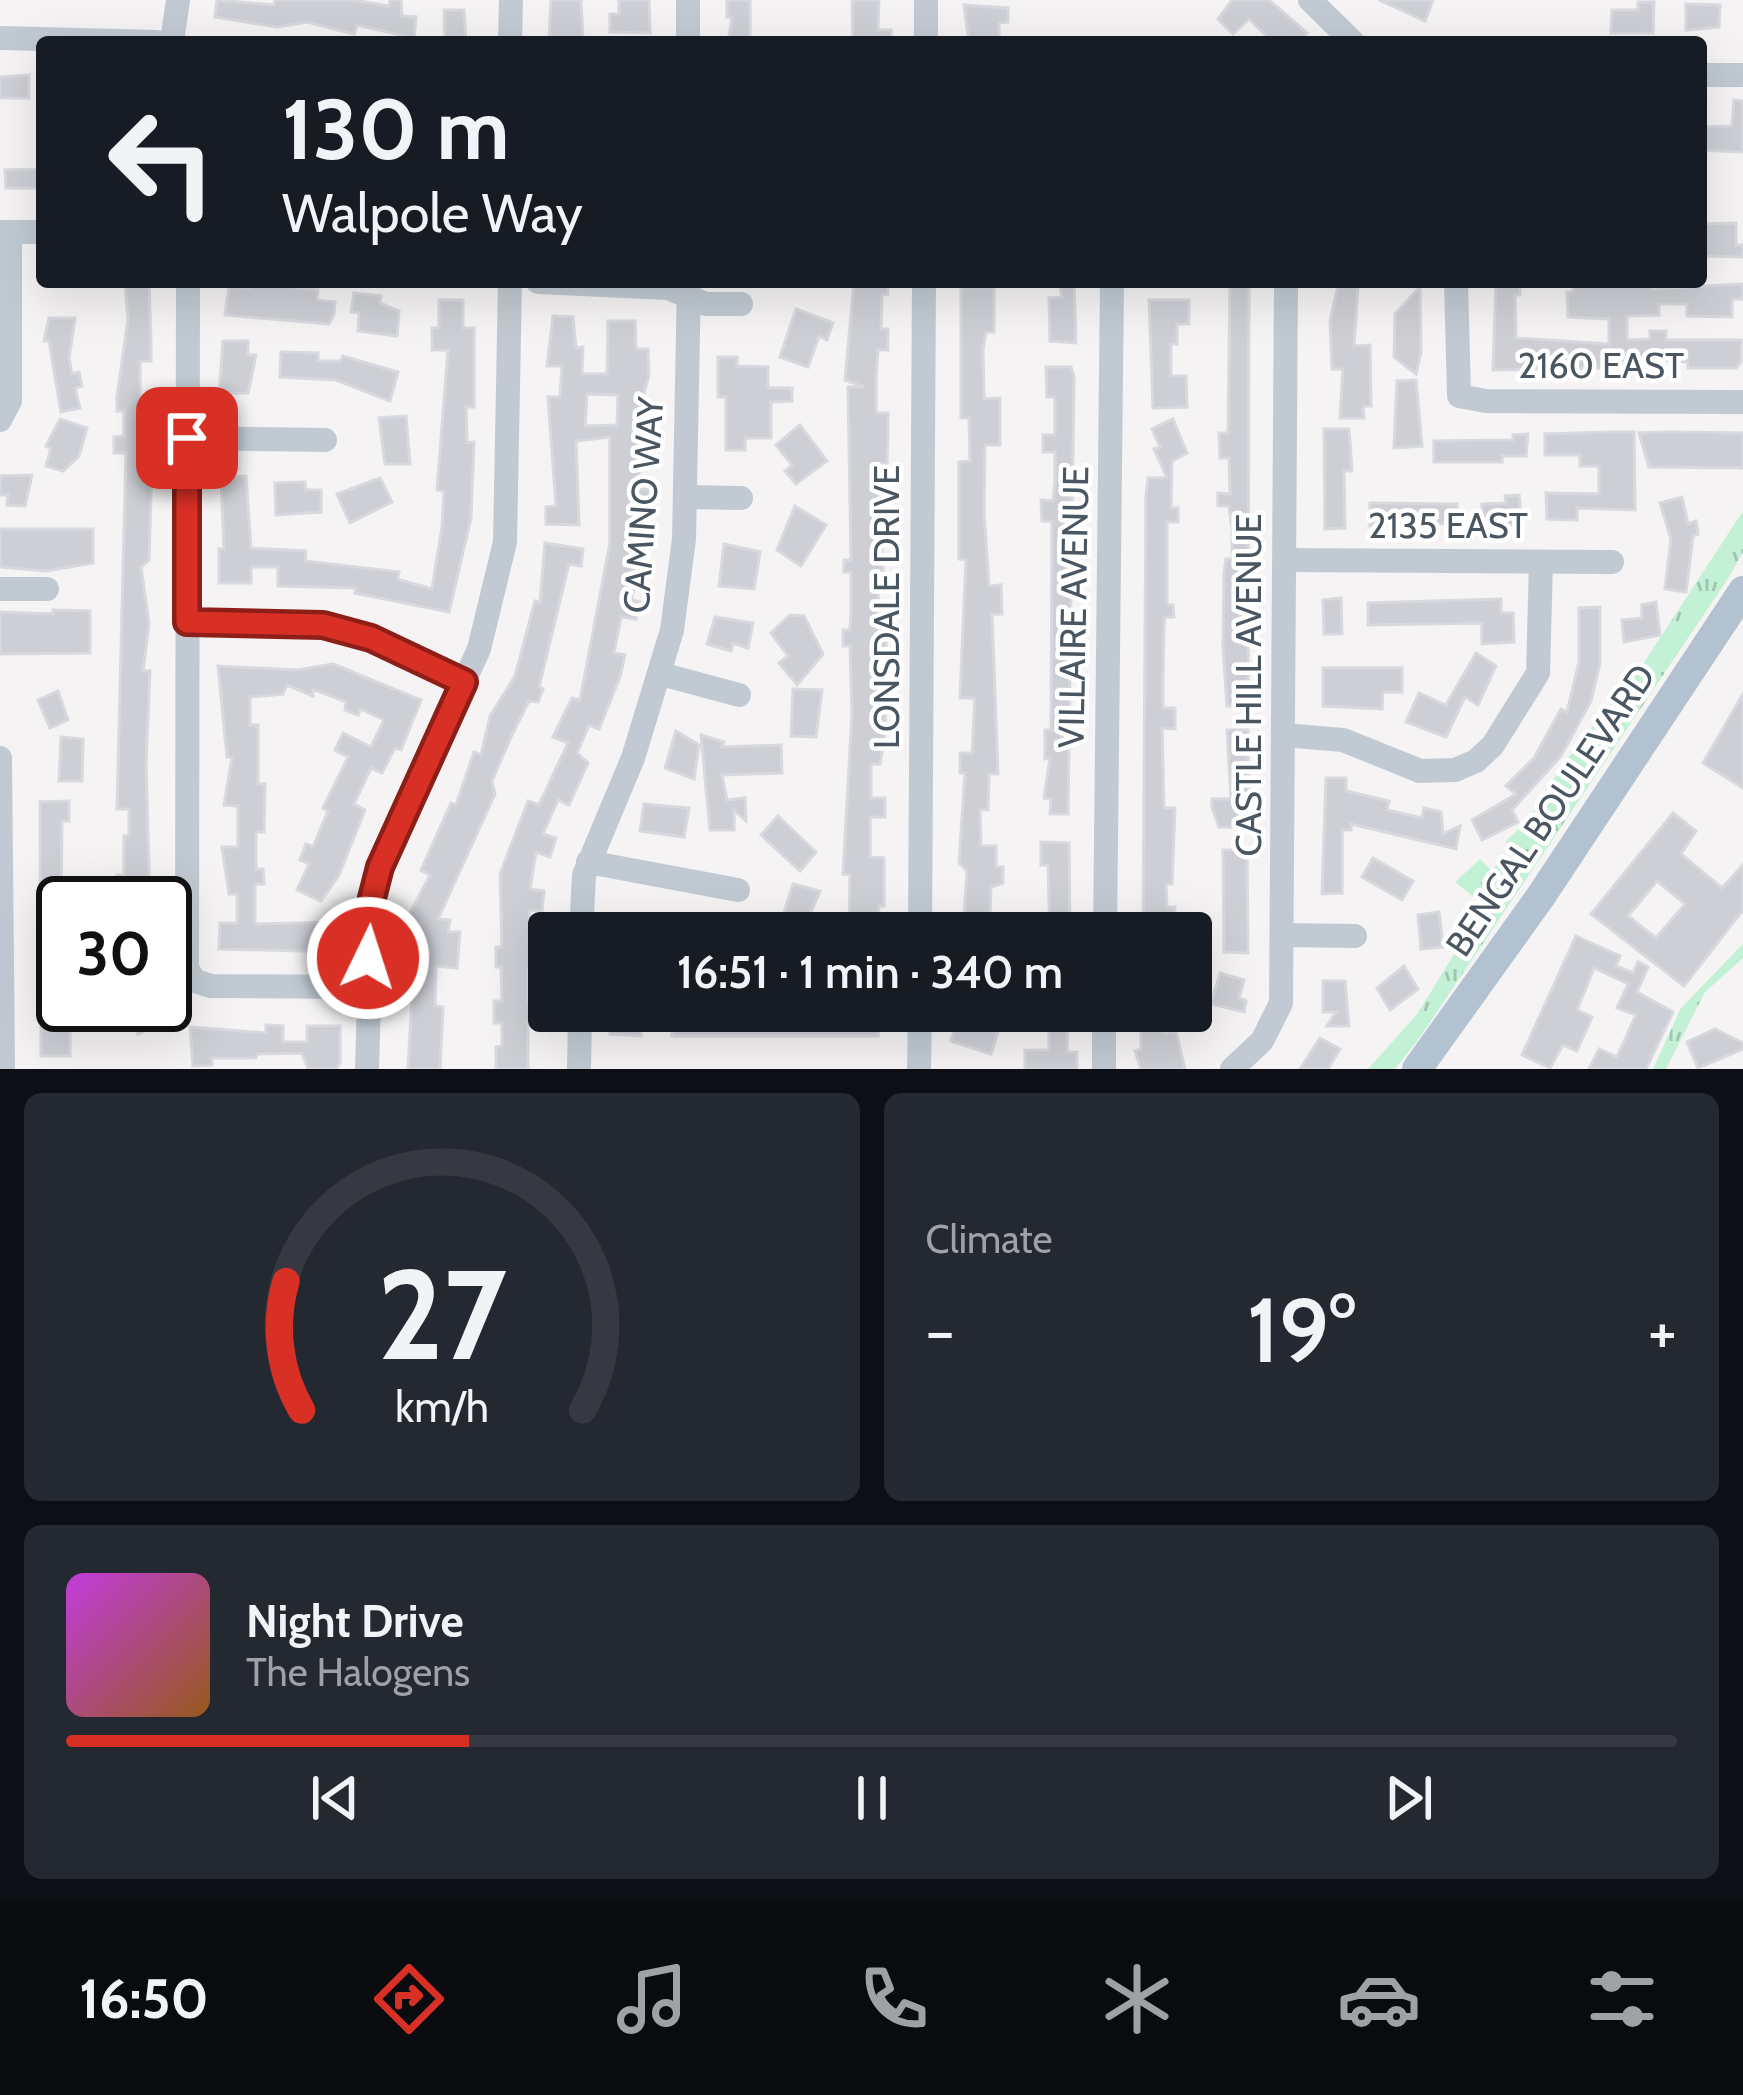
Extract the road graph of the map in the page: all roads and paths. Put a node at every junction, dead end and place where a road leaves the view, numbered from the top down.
1 (178, 0) edge
2 (511, 0) edge
3 (688, 0) edge
4 (926, 0) edge
5 (1310, 0) edge
6 (173, 36) edge
7 (510, 36) edge
8 (688, 36) edge
9 (926, 36) edge
10 (1346, 36) edge
11 (0, 38) edge
12 (36, 39) edge
13 (1707, 75) edge
14 (1743, 75) edge
15 (5, 232) edge
16 (36, 232) edge
17 (188, 288) edge
18 (510, 288) edge
19 (924, 288) edge
20 (1112, 288) edge
21 (1286, 288) edge
22 (1456, 288) edge
23 (688, 290) edge
24 (741, 304) dead end
25 (1743, 402) edge
26 (2, 420) edge
27 (187, 438) junction
28 (325, 440) dead end
29 (686, 497) junction
30 (740, 498) dead end
31 (1285, 560) junction
32 (1540, 562) junction
33 (1612, 562) dead end
34 (0, 589) edge
35 (47, 589) dead end
36 (1743, 591) edge
37 (187, 622) junction
38 (661, 674) junction
39 (464, 682) junction
40 (739, 695) dead end
41 (1283, 734) junction
42 (2, 758) edge
43 (589, 862) junction
44 (738, 890) dead end
45 (583, 912) edge
46 (920, 912) edge
47 (1105, 912) edge
48 (1282, 935) junction
49 (1355, 936) dead end
50 (2, 945) edge
51 (368, 987) junction
52 (580, 1032) edge
53 (920, 1032) edge
54 (1104, 1032) edge
55 (3, 1069) edge
56 (368, 1069) edge
57 (579, 1069) edge
58 (919, 1069) edge
59 (1104, 1069) edge
60 (1232, 1069) edge
61 (1418, 1069) edge

1 - 6 street
2 - 7 street
3 - 8 street
4 - 9 street
5 - 10 street
11 - 12 street
13 - 14 street
15 - 16 street
15 - 26 street
17 - 27 street
18 - 39 street
19 - 46 street, LONSDALE DRIVE
20 - 47 street, VILLAIRE AVENUE
21 - 31 street, CASTLE HILL AVENUE
22 - 25 street, 2160 EAST
23 - 24 street
23 - 29 street, CAMINO WAY
27 - 28 street
27 - 37 street
29 - 30 street
29 - 38 street, CAMINO WAY
31 - 32 street, 2135 EAST
31 - 41 street, CASTLE HILL AVENUE
32 - 33 street, 2135 EAST
32 - 41 street
34 - 35 street
36 - 61 main road, BENGAL BOULEVARD
37 - 39 street
37 - 51 street
38 - 40 street
38 - 43 street, CAMINO WAY
39 - 51 street
41 - 48 street, CASTLE HILL AVENUE
42 - 50 street
43 - 44 street
43 - 45 street, CAMINO WAY
48 - 49 street
48 - 60 street, CASTLE HILL AVENUE
50 - 55 street
51 - 56 street
52 - 57 street
53 - 58 street
54 - 59 street

